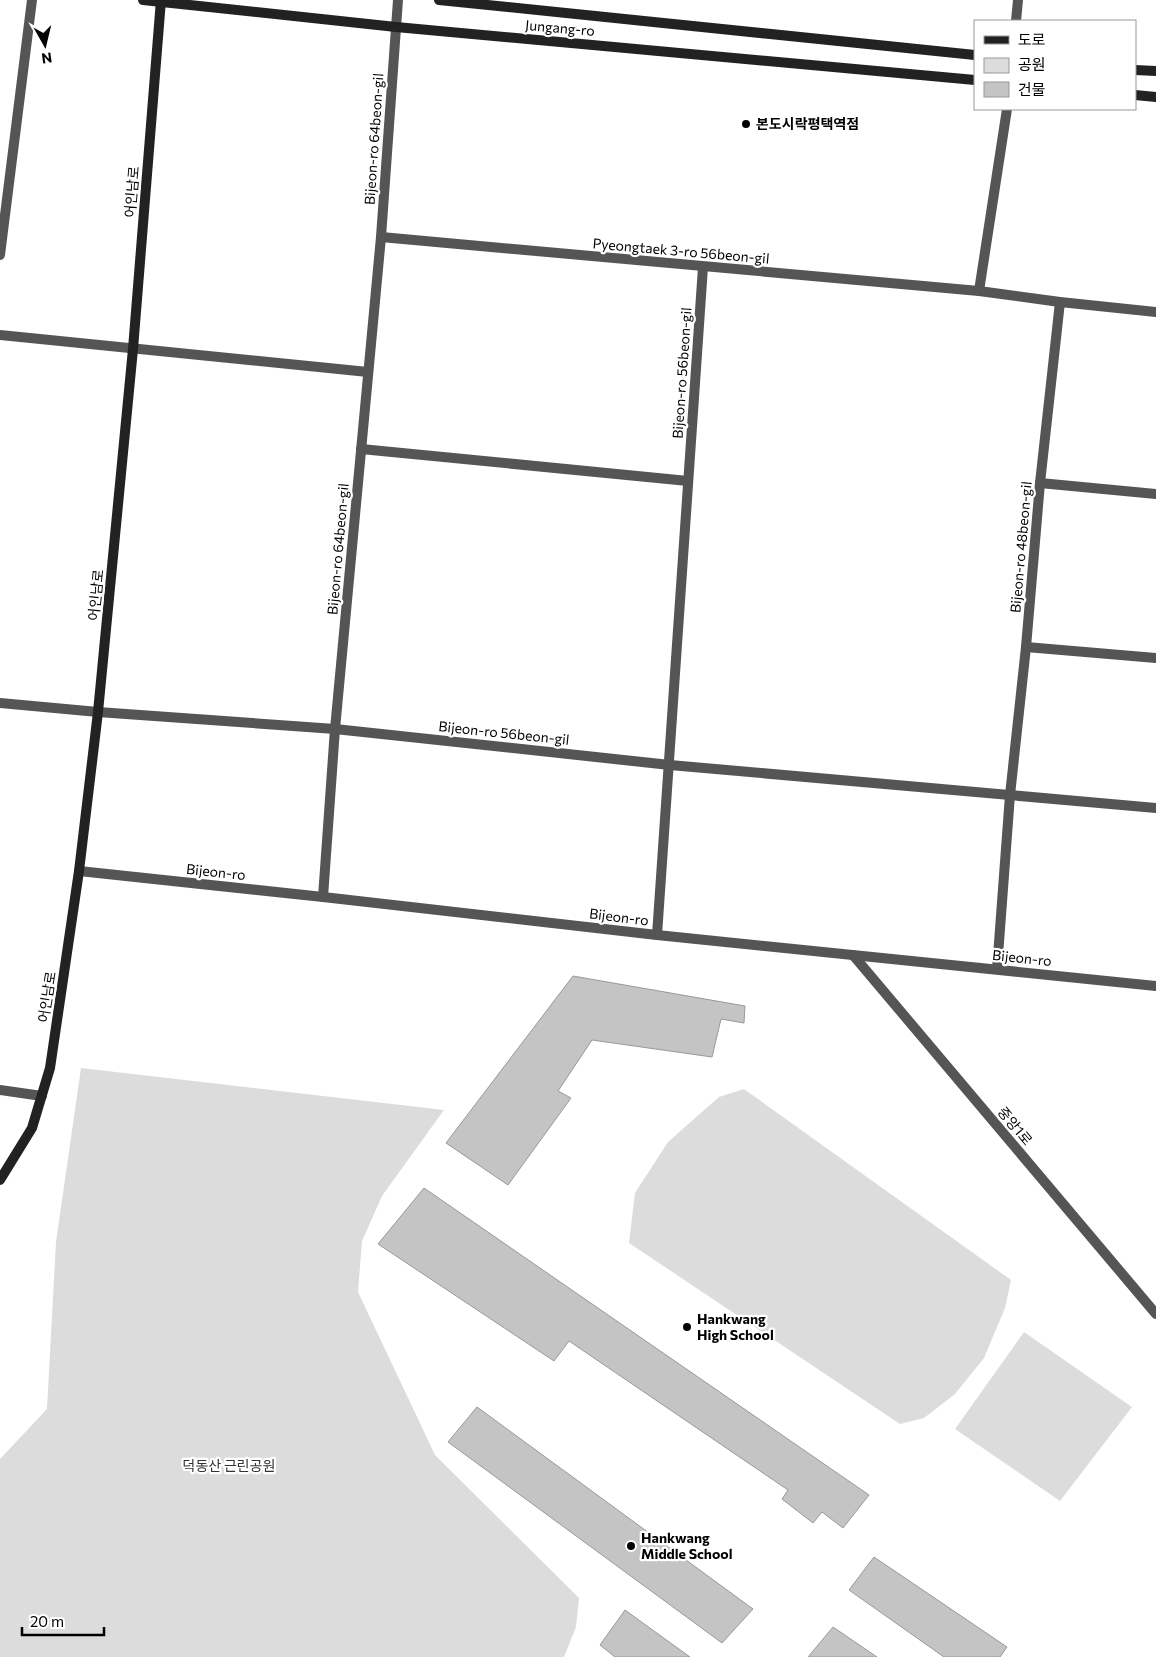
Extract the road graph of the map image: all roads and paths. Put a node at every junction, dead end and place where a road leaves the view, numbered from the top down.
1 (32, 0) edge
2 (143, 0) edge
3 (398, 0) edge
4 (439, 0) edge
5 (1018, 0) edge
6 (161, 1) edge
7 (1016, 20) edge
8 (396, 27) junction
9 (974, 55) edge
10 (1136, 70) edge
11 (1156, 71) edge
12 (974, 80) edge
13 (1136, 95) edge
14 (1156, 97) edge
15 (1007, 110) edge
16 (381, 238) junction
17 (0, 255) edge
18 (703, 267) junction
19 (979, 291) junction
20 (1060, 302) junction
21 (1156, 312) edge
22 (0, 336) edge
23 (134, 348) junction
24 (368, 372) junction
25 (361, 449) junction
26 (688, 481) junction
27 (1040, 483) junction
28 (1156, 494) edge
29 (1026, 647) junction
30 (1156, 658) edge
31 (0, 703) edge
32 (98, 712) junction
33 (335, 729) junction
34 (670, 765) junction
35 (1010, 795) junction
36 (1156, 808) edge
37 (80, 871) junction
38 (323, 897) junction
39 (657, 935) junction
40 (853, 955) junction
41 (997, 969) junction
42 (1156, 986) edge
43 (0, 1090) edge
44 (42, 1096) junction
45 (0, 1180) edge
46 (1156, 1314) edge

1 - 17 street
2 - 6 main road, Jungang-ro
3 - 8 street, Bijeon-ro 64beon-gil
4 - 9 main road, Jungang-ro
5 - 7 street
6 - 8 main road, Jungang-ro
6 - 23 main road, 어인남로
8 - 12 main road, Jungang-ro
8 - 16 street, Bijeon-ro 64beon-gil
10 - 11 main road
13 - 14 main road
15 - 19 street
16 - 18 street, Pyeongtaek 3-ro 56beon-gil
16 - 24 street, Bijeon-ro 64beon-gil
18 - 19 street, Pyeongtaek 3-ro 56beon-gil
18 - 26 street, Bijeon-ro 56beon-gil
19 - 20 street, Pyeongtaek 3-ro 56beon-gil
20 - 21 street, Pyeongtaek 3-ro 56beon-gil
20 - 27 street, Bijeon-ro 48beon-gil
22 - 23 street
23 - 24 street
23 - 32 main road, 어인남로
24 - 25 street, Bijeon-ro 64beon-gil
25 - 26 street
25 - 33 street, Bijeon-ro 64beon-gil
26 - 34 street, Bijeon-ro 56beon-gil
27 - 28 street
27 - 29 street, Bijeon-ro 48beon-gil
29 - 30 street
29 - 35 street, Bijeon-ro 48beon-gil
31 - 32 street
32 - 33 street
32 - 37 main road, 어인남로
33 - 34 street, Bijeon-ro 56beon-gil
33 - 38 street, Bijeon-ro 64beon-gil
34 - 35 street
34 - 39 street, Bijeon-ro 56beon-gil
35 - 36 street
35 - 41 street, Bijeon-ro 48beon-gil
37 - 38 street, Bijeon-ro
37 - 44 main road, 어인남로
38 - 39 street, Bijeon-ro
39 - 40 street, Bijeon-ro
40 - 41 street, Bijeon-ro
40 - 46 street, 중앙1로
41 - 42 street, Bijeon-ro
43 - 44 street
44 - 45 main road, 어인남로

